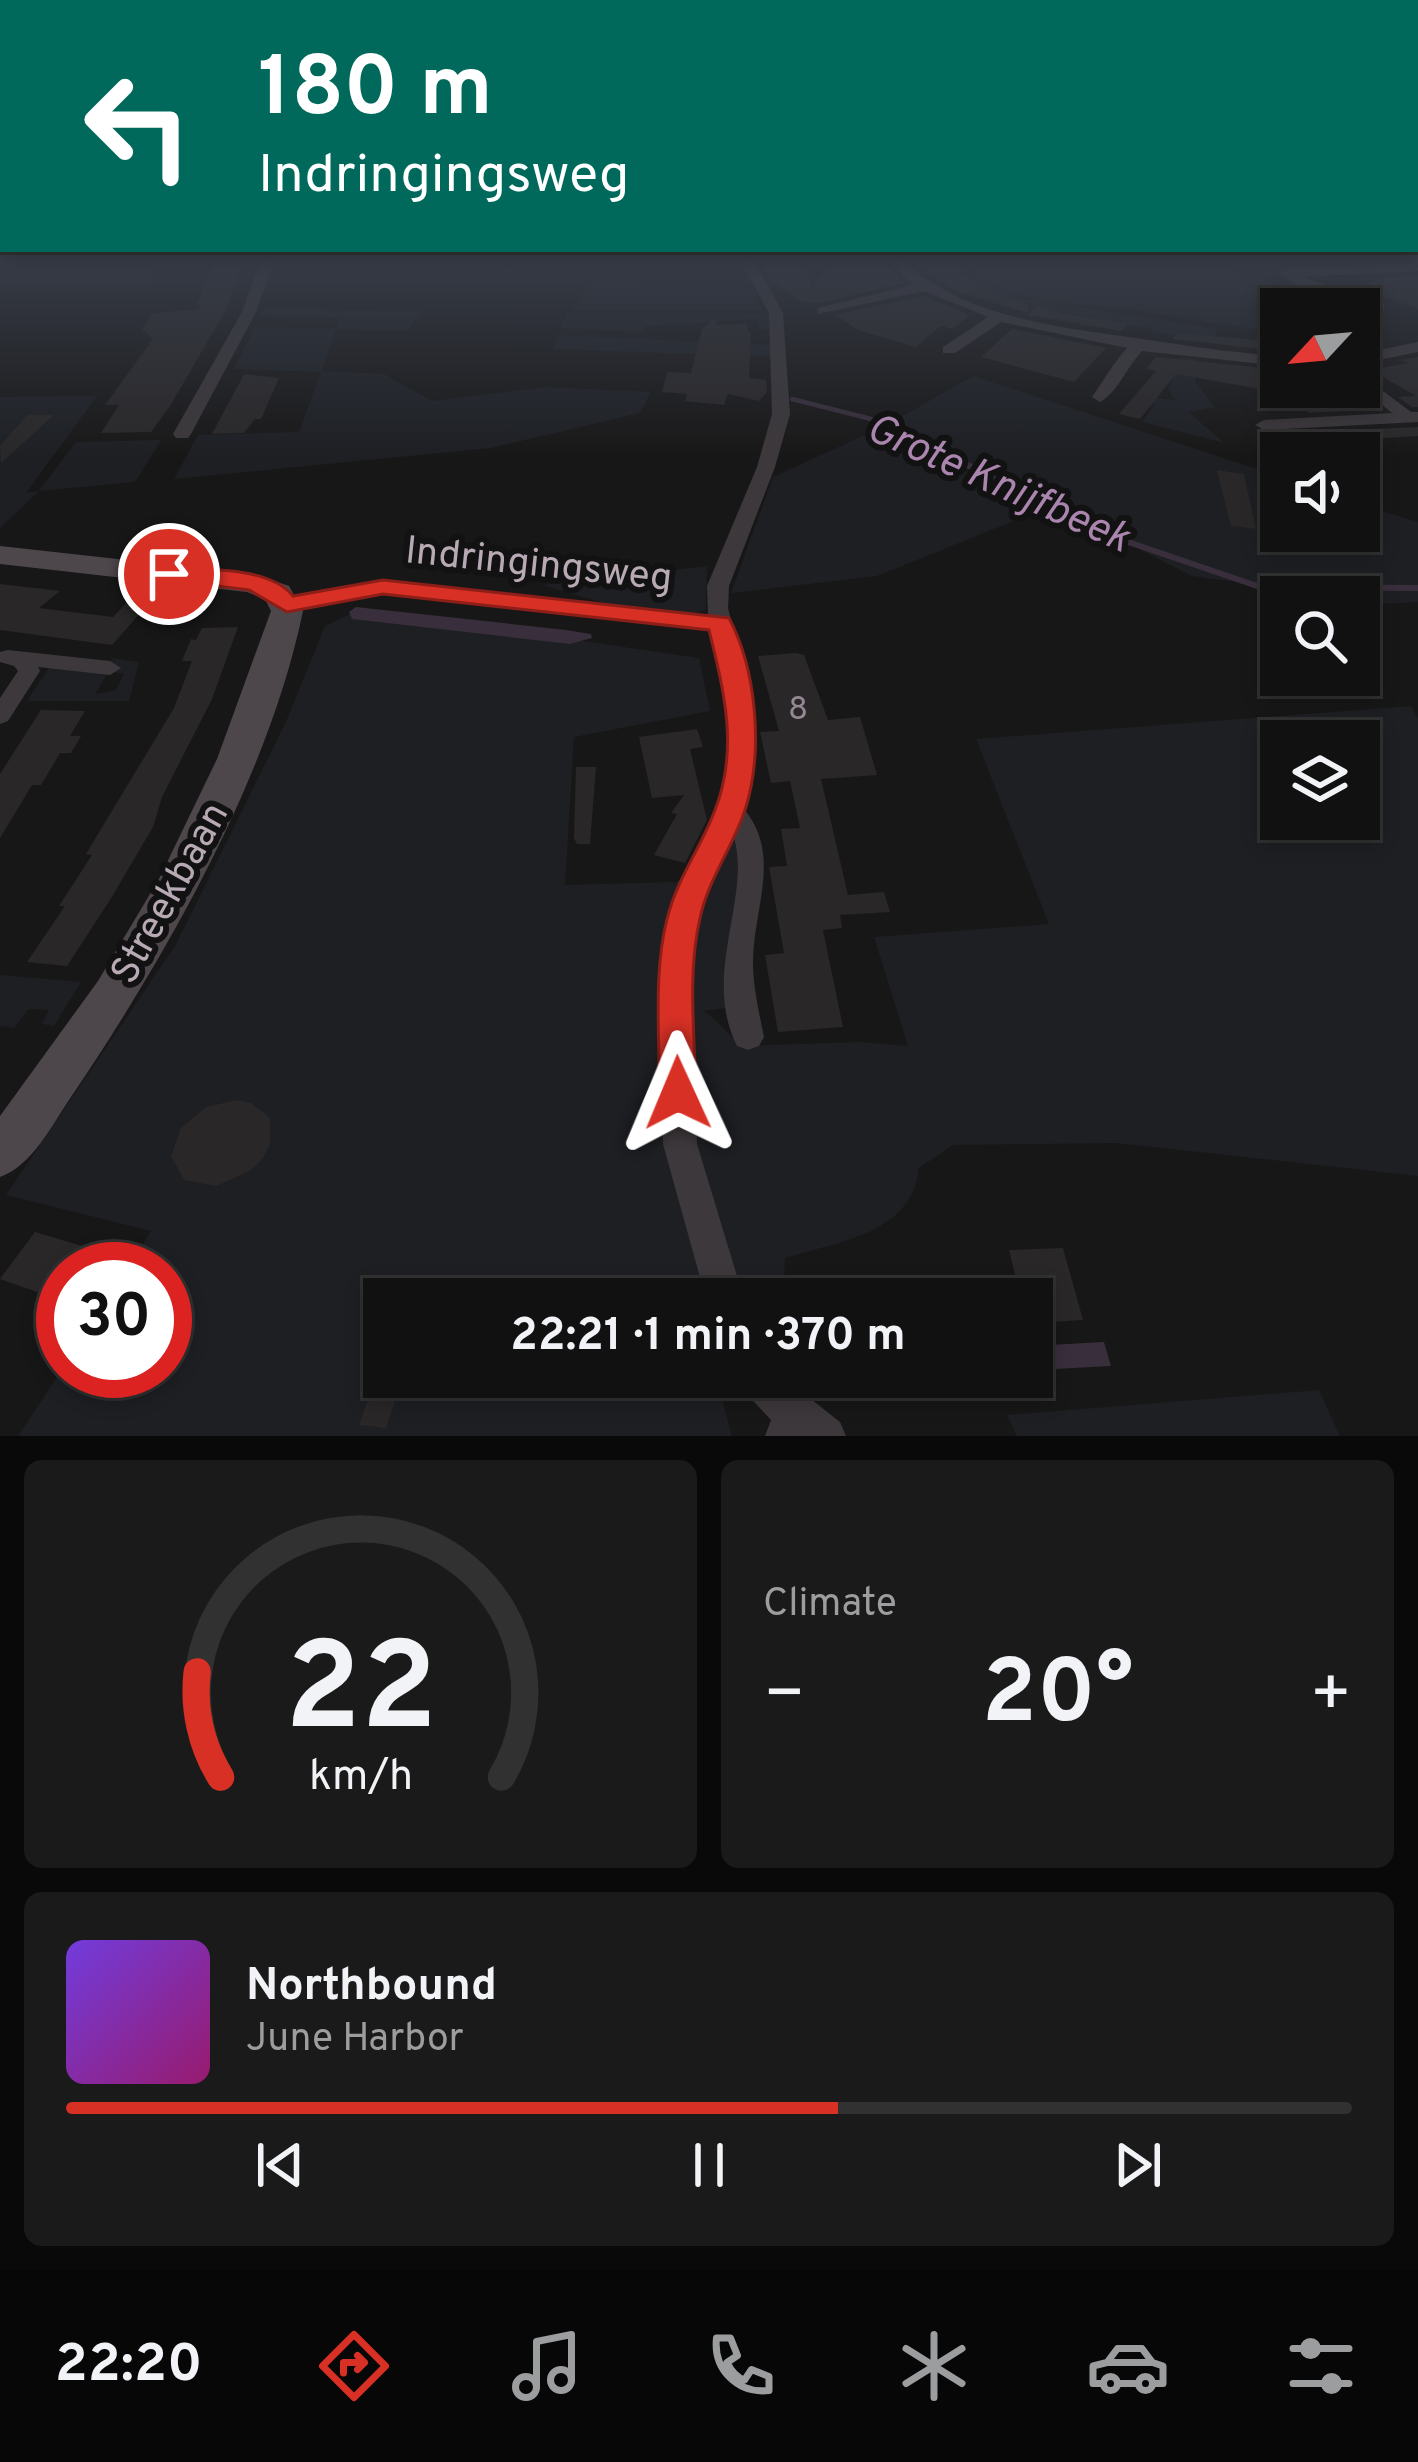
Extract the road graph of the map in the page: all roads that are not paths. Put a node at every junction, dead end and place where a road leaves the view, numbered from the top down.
1 (242, 325) edge
2 (776, 325) edge
3 (986, 325) edge
4 (1042, 325) edge
5 (1140, 343) junction
6 (1418, 347) edge
7 (949, 350) dead end
8 (1380, 355) edge
9 (1260, 358) edge
10 (1380, 394) edge
11 (1100, 397) dead end
12 (1413, 418) edge
13 (1264, 425) dead end
14 (182, 434) dead end
15 (0, 555) edge
16 (287, 605) junction
17 (720, 624) junction
18 (8, 657) edge
19 (110, 668) dead end
20 (0, 716) edge
21 (730, 810) junction
22 (748, 1037) dead end
23 (0, 1155) edge
24 (719, 1278) edge
25 (776, 1398) edge
26 (801, 1428) edge

1 - 14 street
2 - 17 street
3 - 7 street
4 - 5 street
5 - 9 street
5 - 11 street
6 - 8 street
10 - 12 street
12 - 13 street
15 - 16 street
16 - 17 street, Indringingsweg
16 - 23 street, Streekbaan
17 - 21 street
18 - 19 street
18 - 20 street
21 - 22 street
21 - 24 street
25 - 26 street

